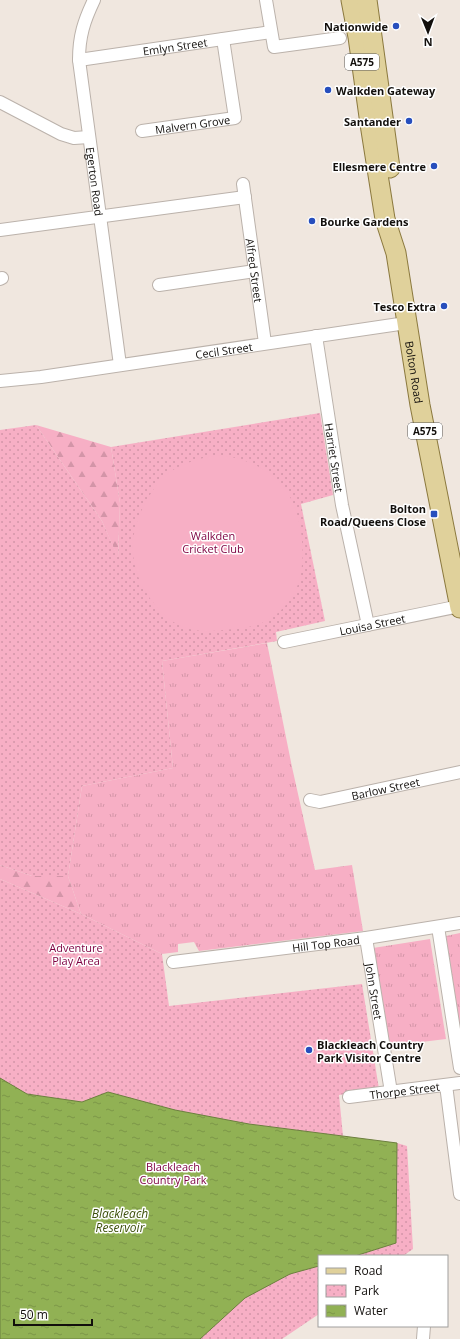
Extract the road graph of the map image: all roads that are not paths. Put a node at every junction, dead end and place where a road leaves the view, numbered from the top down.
1 (94, 0) edge
2 (266, 0) edge
3 (351, 0) edge
4 (367, 0) edge
5 (271, 32) junction
6 (340, 38) dead end
7 (223, 39) junction
8 (79, 60) junction
9 (0, 102) edge
10 (142, 131) dead end
11 (89, 137) junction
12 (100, 216) junction
13 (0, 230) edge
14 (396, 253) junction
15 (255, 270) junction
16 (159, 285) dead end
17 (406, 323) junction
18 (316, 336) junction
19 (265, 344) junction
20 (120, 365) junction
21 (0, 381) edge
22 (460, 607) edge
23 (368, 624) junction
24 (284, 642) dead end
25 (460, 772) edge
26 (310, 800) dead end
27 (460, 923) edge
28 (438, 927) junction
29 (366, 938) junction
30 (173, 962) dead end
31 (460, 1068) edge
32 (460, 1083) edge
33 (446, 1085) junction
34 (391, 1092) junction
35 (349, 1097) dead end
36 (459, 1177) edge
37 (460, 1194) edge
38 (424, 1327) edge
39 (423, 1339) edge

1 - 8 street, Egerton Road
2 - 5 street
3 - 14 main road, Bolton Road / A575
4 - 14 main road, Bolton Road / A575
5 - 6 street
5 - 7 street, Emlyn Street
7 - 8 street, Emlyn Street
7 - 10 street, Malvern Grove
8 - 11 street, Egerton Road
9 - 11 street
11 - 12 street, Egerton Road
12 - 13 street, Alfred Street
12 - 15 street, Alfred Street
12 - 20 street, Egerton Road
14 - 17 main road, Bolton Road / A575
15 - 16 street
15 - 19 street, Alfred Street
17 - 18 street, Cecil Street
17 - 22 main road, Bolton Road / A575
18 - 19 street, Cecil Street
18 - 23 street, Harriet Street
19 - 20 street, Cecil Street
20 - 21 street, Cecil Street
22 - 23 street, Louisa Street
23 - 24 street, Louisa Street
25 - 26 street, Barlow Street
27 - 28 street, Hill Top Road
28 - 29 street, Hill Top Road
28 - 31 street
29 - 30 street, Hill Top Road
29 - 34 street, John Street
32 - 33 street, Thorpe Street
33 - 34 street, Thorpe Street
33 - 36 street
34 - 35 street, Thorpe Street
36 - 37 street
38 - 39 street

